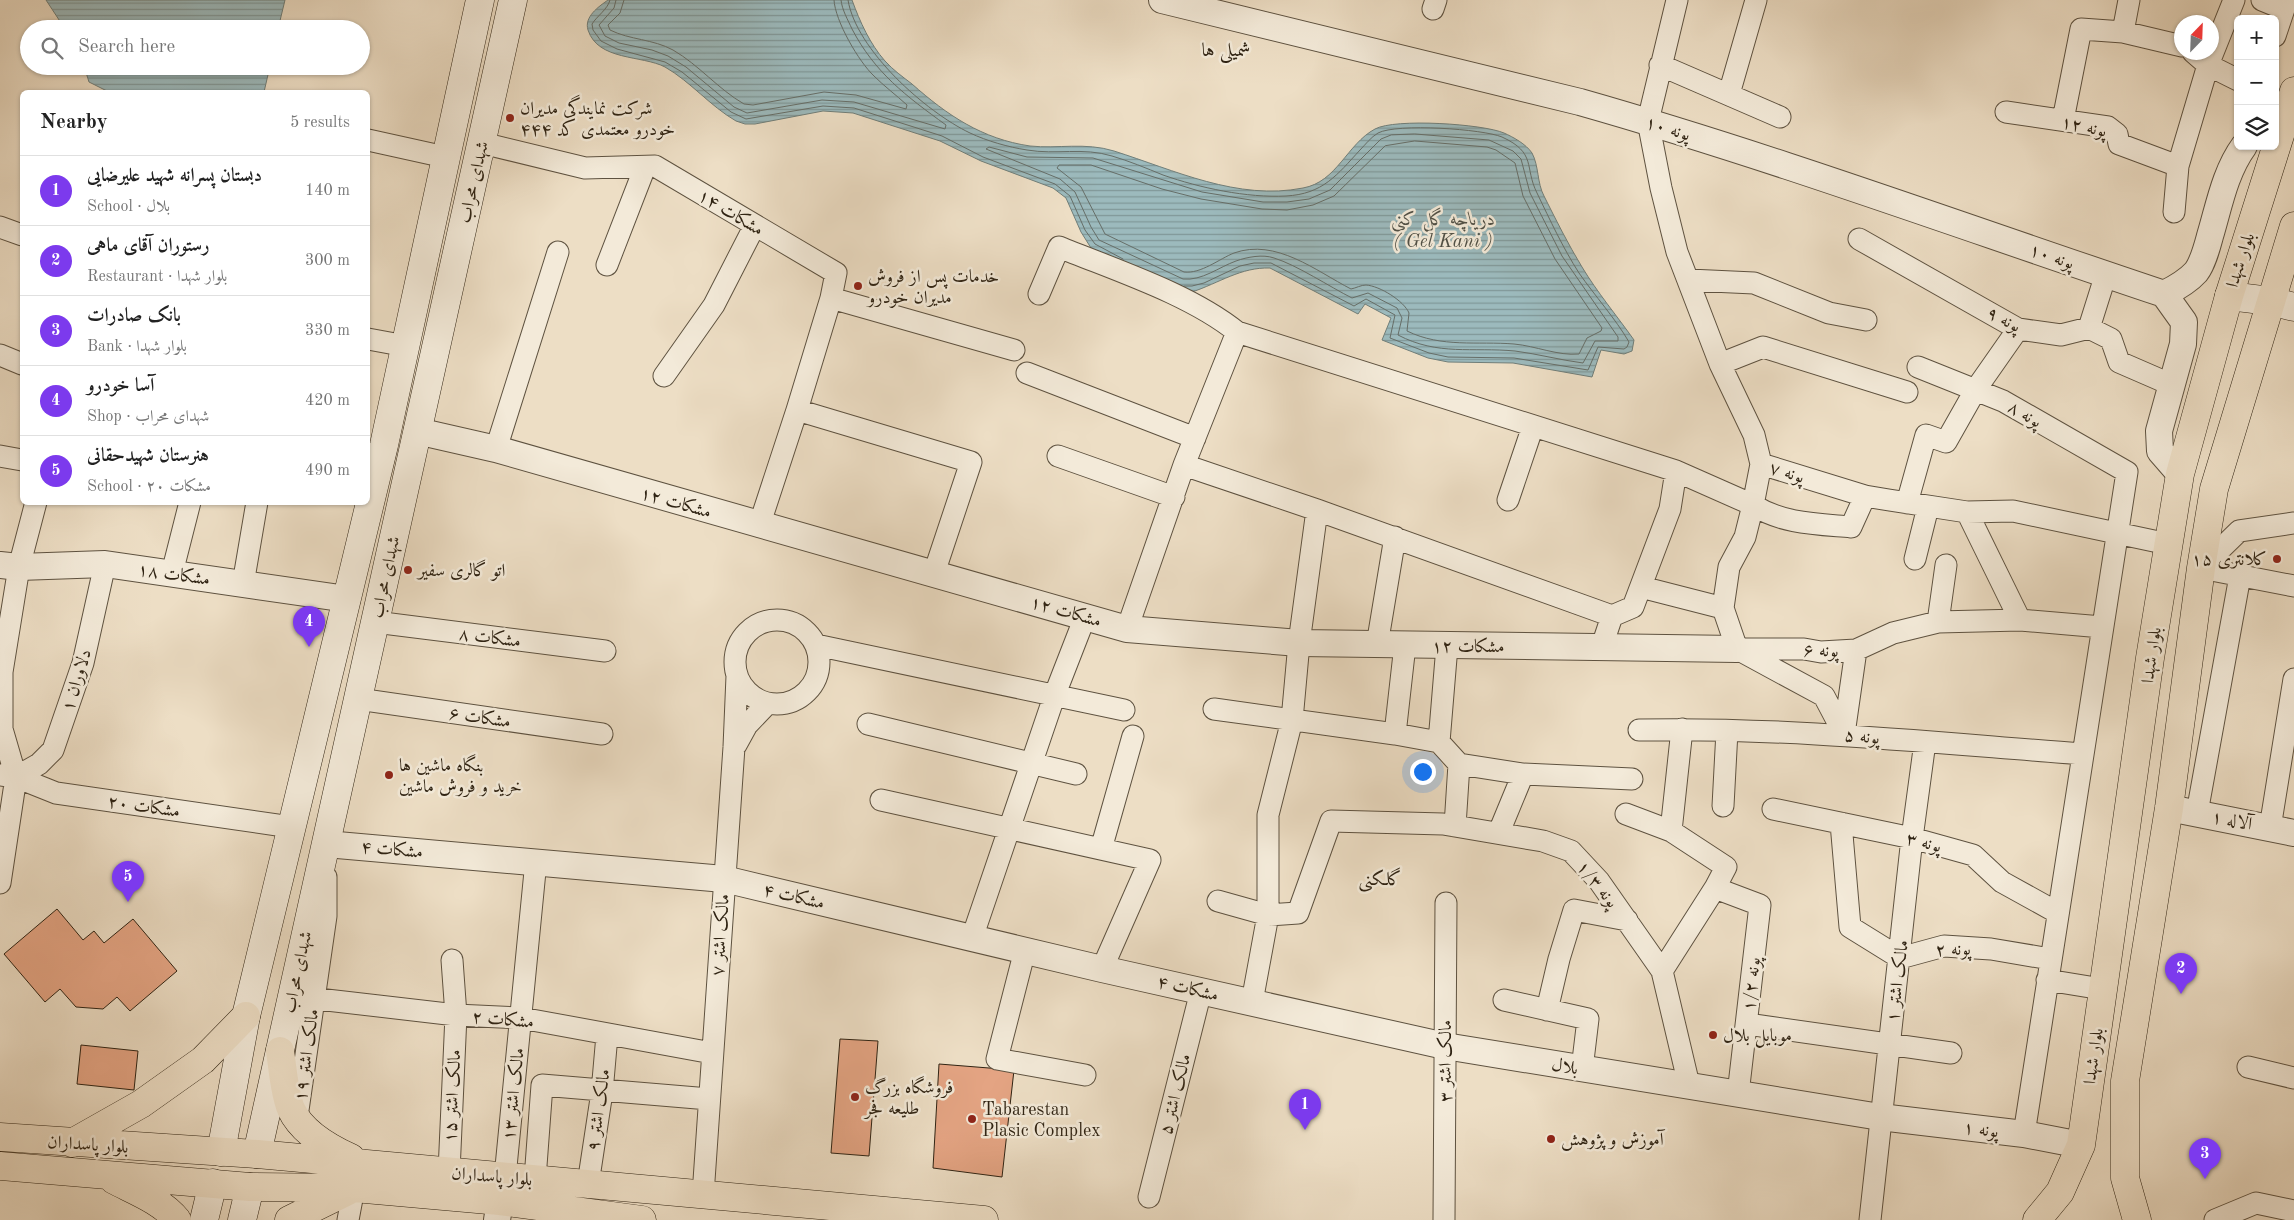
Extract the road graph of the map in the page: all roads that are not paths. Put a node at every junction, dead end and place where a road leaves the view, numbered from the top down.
1 (480, 0) edge
2 (514, 0) edge
3 (1162, 0) edge
4 (1677, 0) edge
5 (1756, 0) edge
6 (2129, 0) edge
7 (2234, 0) edge
8 (2262, 0) edge
9 (2286, 5) edge
10 (2279, 25) edge
11 (2219, 26) edge
12 (2123, 32) junction
13 (2174, 44) edge
14 (2200, 60) edge
15 (2202, 60) edge
16 (1660, 64) junction
17 (2234, 78) edge
18 (1729, 94) junction
19 (2286, 103) edge
20 (2006, 112) dead end
21 (1780, 117) dead end
22 (2063, 120) junction
23 (1648, 121) junction
24 (370, 140) edge
25 (482, 143) junction
26 (2241, 150) edge
27 (444, 157) junction
28 (2178, 166) junction
29 (645, 167) junction
30 (2174, 212) dead end
31 (2294, 226) edge
32 (0, 227) edge
33 (754, 227) junction
34 (20, 234) edge
35 (1859, 239) dead end
36 (558, 252) dead end
37 (607, 265) dead end
38 (2106, 274) junction
39 (1689, 280) junction
40 (1039, 294) dead end
41 (2164, 294) junction
42 (2229, 296) junction
43 (831, 298) junction
44 (2282, 304) edge
45 (1866, 320) dead end
46 (2089, 328) junction
47 (2018, 329) junction
48 (1237, 332) junction
49 (370, 339) edge
50 (406, 346) junction
51 (1014, 350) dead end
52 (0, 355) edge
53 (20, 363) edge
54 (1720, 364) junction
55 (1918, 367) dead end
56 (1027, 373) dead end
57 (664, 376) dead end
58 (2172, 385) junction
59 (1976, 389) junction
60 (1908, 392) dead end
61 (797, 410) junction
62 (1533, 426) junction
63 (417, 431) junction
64 (1195, 438) junction
65 (496, 449) junction
66 (0, 456) edge
67 (1058, 456) dead end
68 (20, 460) edge
69 (1761, 464) junction
70 (1184, 465) junction
71 (1676, 471) junction
72 (2180, 474) junction
73 (1865, 496) junction
74 (370, 498) edge
75 (1174, 498) junction
76 (1508, 500) dead end
77 (1907, 503) junction
78 (35, 505) edge
79 (189, 505) edge
80 (256, 505) edge
81 (368, 505) edge
82 (1753, 505) junction
83 (1928, 507) junction
84 (1318, 510) junction
85 (1967, 512) junction
86 (2294, 523) edge
87 (759, 526) junction
88 (2116, 532) junction
89 (1395, 537) junction
90 (2168, 544) junction
91 (1915, 559) dead end
92 (105, 564) junction
93 (10, 566) edge
94 (1946, 566) dead end
95 (2201, 568) junction
96 (172, 573) junction
97 (934, 573) junction
98 (2240, 576) junction
99 (243, 584) junction
100 (2294, 586) edge
101 (1640, 587) junction
102 (346, 600) junction
103 (1723, 608) junction
104 (1612, 616) junction
105 (1085, 617) junction
106 (2020, 620) junction
107 (376, 622) junction
108 (1938, 622) junction
109 (2102, 627) junction
110 (1127, 629) junction
111 (1299, 642) junction
112 (816, 645) junction
113 (1377, 645) junction
114 (1405, 645) junction
115 (1447, 646) junction
116 (1602, 646) junction
117 (1737, 649) junction
118 (1856, 650) junction
119 (605, 651) dead end
120 (737, 676) junction
121 (2294, 679) edge
122 (1055, 694) junction
123 (358, 699) junction
124 (767, 704) junction
125 (1214, 709) dead end
126 (1124, 710) dead end
127 (1292, 720) junction
128 (868, 724) dead end
129 (1682, 729) junction
130 (1639, 730) dead end
131 (1728, 732) junction
132 (602, 734) dead end
133 (1395, 734) junction
134 (1844, 734) junction
135 (1133, 736) dead end
136 (1439, 742) junction
137 (1925, 742) junction
138 (734, 747) junction
139 (2084, 754) junction
140 (1032, 763) junction
141 (1459, 764) junction
142 (1076, 774) dead end
143 (1523, 774) junction
144 (8, 776) edge
145 (1632, 779) dead end
146 (881, 800) dead end
147 (1723, 806) dead end
148 (2169, 808) junction
149 (1773, 809) dead end
150 (2197, 813) junction
151 (1626, 814) dead end
152 (1841, 823) junction
153 (1455, 826) junction
154 (291, 827) junction
155 (1009, 829) junction
156 (2282, 830) edge
157 (1671, 831) junction
158 (1499, 832) junction
159 (1912, 838) junction
160 (326, 844) junction
161 (1101, 849) junction
162 (536, 861) junction
163 (724, 879) junction
164 (0, 883) edge
165 (1715, 888) junction
166 (1218, 901) dead end
167 (1446, 903) dead end
168 (2058, 913) junction
169 (1268, 915) junction
170 (1627, 920) junction
171 (972, 938) junction
172 (1025, 950) junction
173 (1900, 958) junction
174 (452, 960) dead end
175 (1102, 969) junction
176 (2048, 970) junction
177 (1662, 971) junction
178 (2102, 989) junction
179 (1201, 991) junction
180 (304, 996) junction
181 (1504, 1000) dead end
182 (1252, 1002) junction
183 (1547, 1010) junction
184 (456, 1015) junction
185 (246, 1016) junction
186 (521, 1018) junction
187 (1747, 1024) junction
188 (607, 1035) junction
189 (1890, 1043) junction
190 (1445, 1046) junction
191 (280, 1051) junction
192 (712, 1053) junction
193 (1951, 1053) dead end
194 (2248, 1067) dead end
195 (1582, 1069) junction
196 (1085, 1075) dead end
197 (2294, 1078) edge
198 (1689, 1084) junction
199 (602, 1092) junction
200 (1738, 1094) junction
201 (709, 1099) junction
202 (297, 1117) junction
203 (1880, 1117) junction
204 (2024, 1134) junction
205 (0, 1137) edge
206 (72, 1143) junction
207 (2081, 1145) junction
208 (221, 1152) junction
209 (257, 1154) junction
210 (366, 1164) junction
211 (0, 1166) edge
212 (449, 1172) junction
213 (104, 1175) junction
214 (535, 1179) junction
215 (213, 1183) junction
216 (588, 1184) junction
217 (250, 1187) junction
218 (354, 1188) junction
219 (703, 1195) junction
220 (1149, 1198) dead end
221 (501, 1199) edge
222 (2294, 1211) edge
223 (177, 1220) edge
224 (204, 1220) edge
225 (242, 1220) edge
226 (289, 1220) edge
227 (348, 1220) edge
228 (642, 1220) edge
229 (984, 1220) edge
230 (1444, 1220) edge
231 (1870, 1220) edge
232 (2037, 1220) edge
233 (2137, 1220) edge
234 (2214, 1220) edge

1 - 27 main road, شهدای محراب
2 - 25 main road, شهدای محراب
3 - 23 street, پونه ۱۰
4 - 16 street
5 - 18 street
6 - 12 street
7 - 11 street
8 - 9 street
9 - 10 street
12 - 13 street
12 - 22 street
14 - 28 street
15 - 17 street
16 - 18 street
16 - 23 street
18 - 21 street
19 - 42 main road, بلوار شهدا
20 - 22 street, پونه ۱۲
22 - 28 street, پونه ۱۲
23 - 38 street, پونه ۱۰
23 - 39 street, پونه ۷
24 - 27 street
25 - 29 street, مشکات ۱۴
25 - 63 main road, شهدای محراب
26 - 41 street
27 - 50 main road, شهدای محراب
28 - 30 street
29 - 33 street, مشکات ۱۴
29 - 37 street
31 - 44 main road, بلوار شهدا
32 - 34 street
33 - 43 street, مشکات ۱۴
33 - 57 street
35 - 47 street, پونه ۹
36 - 65 street
38 - 41 street, پونه ۱۰
38 - 46 street
39 - 45 street
39 - 54 street, پونه ۷
40 - 48 street
41 - 58 street
42 - 44 main road
42 - 72 main road, بلوار شهدا
43 - 51 street
43 - 61 street, مشکات ۱۴
44 - 95 main road, بلوار شهدا
46 - 47 street, پونه ۹
46 - 58 street
47 - 59 street
48 - 62 street
48 - 64 street
49 - 50 street
50 - 74 main road, شهدای محراب
52 - 53 street
54 - 60 street
54 - 69 street, پونه ۷
55 - 59 street, پونه ۸
56 - 64 street
58 - 72 street
59 - 77 street
59 - 88 street, پونه ۸
61 - 87 street, مشکات ۱۴
61 - 97 street
62 - 71 street
62 - 76 street
63 - 65 street, مشکات ۱۲
63 - 107 main road, شهدای محراب
64 - 70 street
65 - 87 street, مشکات ۱۲
66 - 68 street
67 - 75 street
69 - 73 street, پونه ۷
69 - 82 street
70 - 75 street
70 - 84 street
71 - 82 street
71 - 101 street
72 - 90 main road, بلوار شهدا
73 - 77 street, پونه ۷
73 - 82 street
75 - 110 street
77 - 83 street, پونه ۷
78 - 93 street
79 - 96 street
80 - 99 street
81 - 102 main road, شهدای محراب
82 - 103 street
83 - 85 street, پونه ۷
83 - 91 street
84 - 89 street
84 - 111 street
85 - 88 street, پونه ۷
85 - 106 street
86 - 95 street
87 - 97 street, مشکات ۱۲
88 - 90 street, پونه ۷
88 - 109 street
89 - 104 street
89 - 113 street
90 - 178 main road, بلوار شهدا
92 - 93 street, مشکات ۱۸
92 - 96 street, مشکات ۱۸
92 - 144 street, دلاوران ۱
93 - 144 street
94 - 108 street
95 - 98 street
95 - 148 main road, بلوار شهدا
96 - 99 street, مشکات ۱۸
97 - 105 street, مشکات ۱۲
98 - 100 street
98 - 150 street
99 - 102 street, مشکات ۱۸
101 - 103 street
101 - 104 street
102 - 154 main road, شهدای محراب
103 - 117 street
104 - 116 street
105 - 110 street, مشکات ۱۲
105 - 122 street
106 - 108 street, پونه ۶
106 - 109 street, پونه ۶
107 - 119 street, مشکات ۸
107 - 123 main road, شهدای محراب
108 - 118 street, پونه ۶
109 - 139 street
110 - 111 street, مشکات ۱۲
111 - 113 street, مشکات ۱۲
111 - 127 street
112 - 120 street
112 - 122 street
112 - 124 street
113 - 114 street, مشکات ۱۲
114 - 115 street, مشکات ۱۲
114 - 133 street
115 - 116 street, مشکات ۱۲
115 - 136 street
116 - 117 street, مشکات ۱۲
117 - 118 street, پونه ۶
117 - 134 street
118 - 134 street
120 - 124 street
120 - 138 street, مالک اشتر ۷
121 - 156 street
122 - 126 street
122 - 140 street
123 - 132 street, مشکات ۶
123 - 160 main road, شهدای محراب
124 - 138 street
125 - 127 street
127 - 133 street
127 - 169 street
128 - 140 street
129 - 130 street, پونه ۵
129 - 131 street, پونه ۵
129 - 157 street
131 - 134 street, پونه ۵
131 - 147 street
133 - 136 street
134 - 137 street, پونه ۵
135 - 161 street
136 - 141 street
137 - 139 street, پونه ۵
137 - 159 street, مالک اشتر ۱
138 - 163 street, مالک اشتر ۷
139 - 168 street
140 - 142 street
140 - 155 street
141 - 143 street
141 - 153 street
143 - 145 street
143 - 158 street
144 - 154 street, مشکات ۲۰
144 - 164 street
146 - 155 street
148 - 150 street, آلاله ۱
148 - 233 main road, بلوار شهدا
149 - 152 street, پونه ۳
150 - 156 street, آلاله ۱
151 - 157 street
152 - 159 street, پونه ۳
152 - 173 street
153 - 158 street, پونه ۱/۳
153 - 169 street, پونه ۱/۳
154 - 185 main road, شهدای محراب
155 - 161 street
155 - 171 street
157 - 165 street
158 - 170 street, پونه ۱/۳
159 - 168 street, پونه ۳
159 - 173 street, مالک اشتر ۱
160 - 162 street, مشکات ۴
160 - 180 main road, شهدای محراب
161 - 175 street
162 - 163 street, مشکات ۴
162 - 186 street, مالک اشتر ۱۳
163 - 171 street, مشکات ۴
163 - 192 street, مالک اشتر ۷
165 - 177 street
165 - 187 street, پونه ۱/۲
166 - 169 street
167 - 190 street, مالک اشتر ۳
168 - 176 street
169 - 182 street
170 - 177 street, پونه ۱/۳
170 - 183 street
171 - 172 street, مشکات ۴
172 - 175 street, مشکات ۴
172 - 196 street
173 - 176 street, پونه ۲
173 - 189 street, مالک اشتر ۱
174 - 184 street, مالک اشتر ۱۵
175 - 179 street, مشکات ۴
176 - 178 street, پونه ۲
176 - 204 street
177 - 198 street, پونه ۱/۳
178 - 207 main road, بلوار شهدا
179 - 182 street, مشکات ۴
179 - 220 street, مالک اشتر ۵
180 - 184 street, مشکات ۲
180 - 191 main road, شهدای محراب
180 - 202 street, مالک اشتر ۱۹
181 - 183 street
182 - 190 street, بلال
183 - 195 street
184 - 186 street, مشکات ۲
184 - 212 street, مالک اشتر ۱۵
185 - 206 main road
185 - 208 main road, شهدای محراب
186 - 188 street, مشکات ۲
186 - 221 street, مالک اشتر ۱۳
187 - 189 street
187 - 200 street, پونه ۱/۲
188 - 192 street, مشکات ۲
188 - 199 street, مالک اشتر ۹
189 - 193 street
189 - 203 street, مالک اشتر ۱
190 - 195 street, بلال
190 - 230 street, مالک اشتر ۳
191 - 202 main road
191 - 209 main road, شهدای محراب
192 - 201 street, مالک اشتر ۷
194 - 197 street
195 - 198 street, بلال
198 - 200 street, بلال
199 - 201 street
199 - 214 street
199 - 216 street, مالک اشتر ۹
200 - 203 street, بلال
201 - 219 street, مالک اشتر ۷
202 - 210 main road
203 - 204 street, پونه ۱
203 - 231 street, مالک اشتر ۱
204 - 207 street, پونه ۱
205 - 206 main road, بلوار پاسداران
206 - 208 main road, بلوار پاسداران
207 - 232 main road, بلوار شهدا
208 - 209 main road, بلوار پاسداران
208 - 215 main road
209 - 210 main road, بلوار پاسداران
209 - 217 main road
210 - 212 main road, بلوار پاسداران
211 - 213 main road, بلوار پاسداران
212 - 221 main road, بلوار پاسداران
213 - 215 main road, بلوار پاسداران
213 - 223 main road
214 - 216 main road, بلوار پاسداران
214 - 221 main road, بلوار پاسداران
215 - 217 main road, بلوار پاسداران
215 - 224 main road
216 - 219 main road, بلوار پاسداران
217 - 218 main road, بلوار پاسداران
217 - 225 main road
218 - 221 main road, بلوار پاسداران
218 - 226 main road
218 - 227 street
219 - 229 main road, بلوار پاسداران
221 - 228 main road, بلوار پاسداران
222 - 234 street

